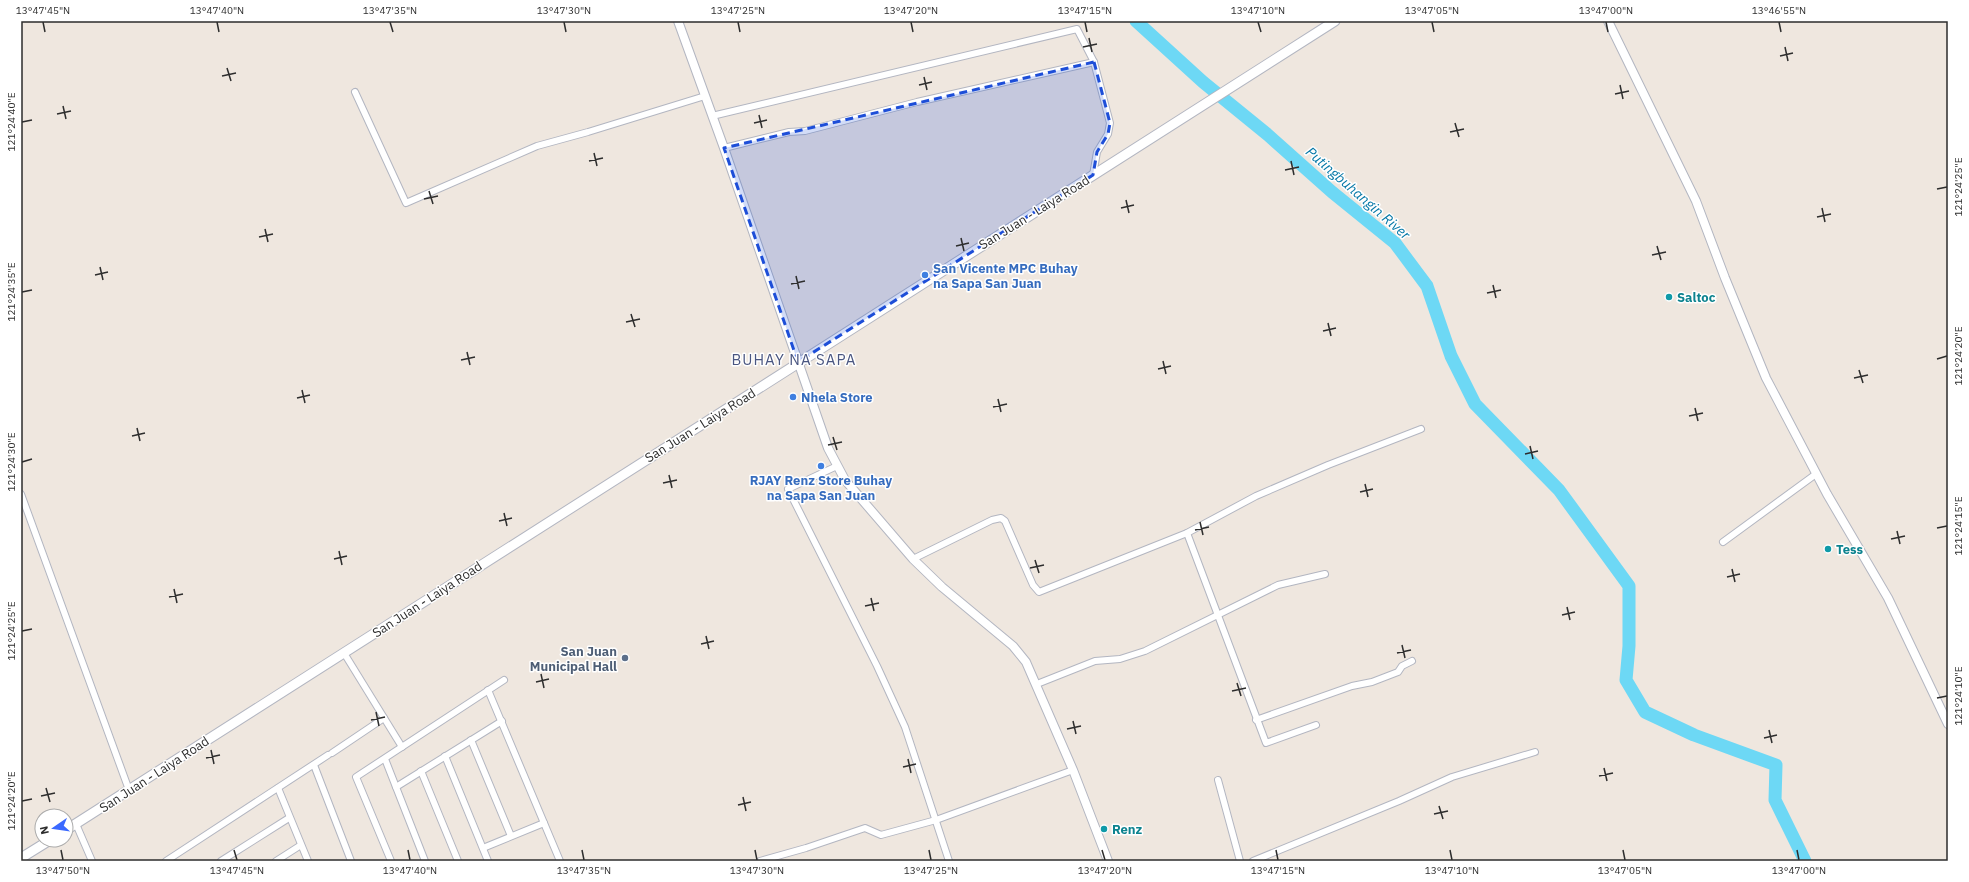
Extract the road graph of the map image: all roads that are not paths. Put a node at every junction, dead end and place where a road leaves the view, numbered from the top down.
1 (678, 21) edge
2 (1335, 21) edge
3 (1608, 21) edge
4 (1094, 62) junction
5 (355, 92) dead end
6 (705, 96) junction
7 (712, 116) junction
8 (724, 148) junction
9 (1093, 174) junction
10 (798, 362) junction
11 (1420, 429) dead end
12 (837, 466) junction
13 (1816, 474) junction
14 (21, 494) edge
15 (1187, 533) junction
16 (1723, 542) dead end
17 (914, 559) junction
18 (1325, 574) dead end
19 (1217, 614) junction
20 (344, 653) junction
21 (1412, 661) dead end
22 (504, 680) dead end
23 (1037, 684) junction
24 (488, 690) junction
25 (384, 718) junction
26 (1256, 720) junction
27 (502, 721) junction
28 (1948, 724) edge
29 (1316, 725) dead end
30 (471, 740) junction
31 (402, 747) junction
32 (1535, 752) dead end
33 (445, 756) junction
34 (385, 759) junction
35 (314, 765) junction
36 (1073, 770) junction
37 (421, 771) junction
38 (1218, 780) dead end
39 (396, 787) junction
40 (278, 788) junction
41 (129, 790) junction
42 (290, 818) junction
43 (936, 820) junction
44 (544, 823) junction
45 (76, 824) joint
46 (511, 836) junction
47 (301, 845) junction
48 (37, 848) edge
49 (483, 848) junction
50 (21, 858) edge
51 (176, 858) edge
52 (1106, 860) edge
53 (92, 861) edge
54 (166, 861) edge
55 (221, 861) edge
56 (276, 861) edge
57 (308, 861) edge
58 (351, 861) edge
59 (391, 861) edge
60 (426, 861) edge
61 (458, 861) edge
62 (488, 861) edge
63 (560, 861) edge
64 (760, 861) edge
65 (949, 861) edge
66 (1240, 861) edge
67 (1253, 861) edge

1 - 6 street
2 - 9 main road, San Juan - Laiya Road
3 - 13 street
4 - 7 street
4 - 8 street
4 - 9 street
5 - 6 street
6 - 7 street
7 - 8 street
8 - 10 street
9 - 10 main road, San Juan - Laiya Road
10 - 12 street
10 - 20 main road, San Juan - Laiya Road
11 - 15 street
12 - 17 street
12 - 43 street
13 - 16 street
13 - 28 street
14 - 41 street
15 - 17 street
15 - 19 street
17 - 23 street
18 - 19 street
19 - 23 street
19 - 26 street
20 - 25 street
20 - 41 main road, San Juan - Laiya Road
21 - 26 street
22 - 24 street
23 - 36 street
24 - 27 street
24 - 31 street
25 - 31 street
25 - 35 street
26 - 29 street
27 - 30 street
27 - 44 street
30 - 33 street
30 - 46 street
31 - 34 street
32 - 67 street
33 - 37 street
33 - 49 street
34 - 39 street
34 - 59 street
35 - 40 street
35 - 58 street
36 - 43 street
36 - 52 street
37 - 39 street
37 - 61 street
38 - 66 street
39 - 60 street
40 - 42 street
40 - 51 street
41 - 45 main road, San Juan - Laiya Road
42 - 47 street
42 - 55 street
43 - 64 street
43 - 65 street
44 - 46 street
44 - 63 street
45 - 53 street
46 - 49 street
47 - 56 street
47 - 57 street
48 - 50 main road
49 - 62 street
51 - 54 street

